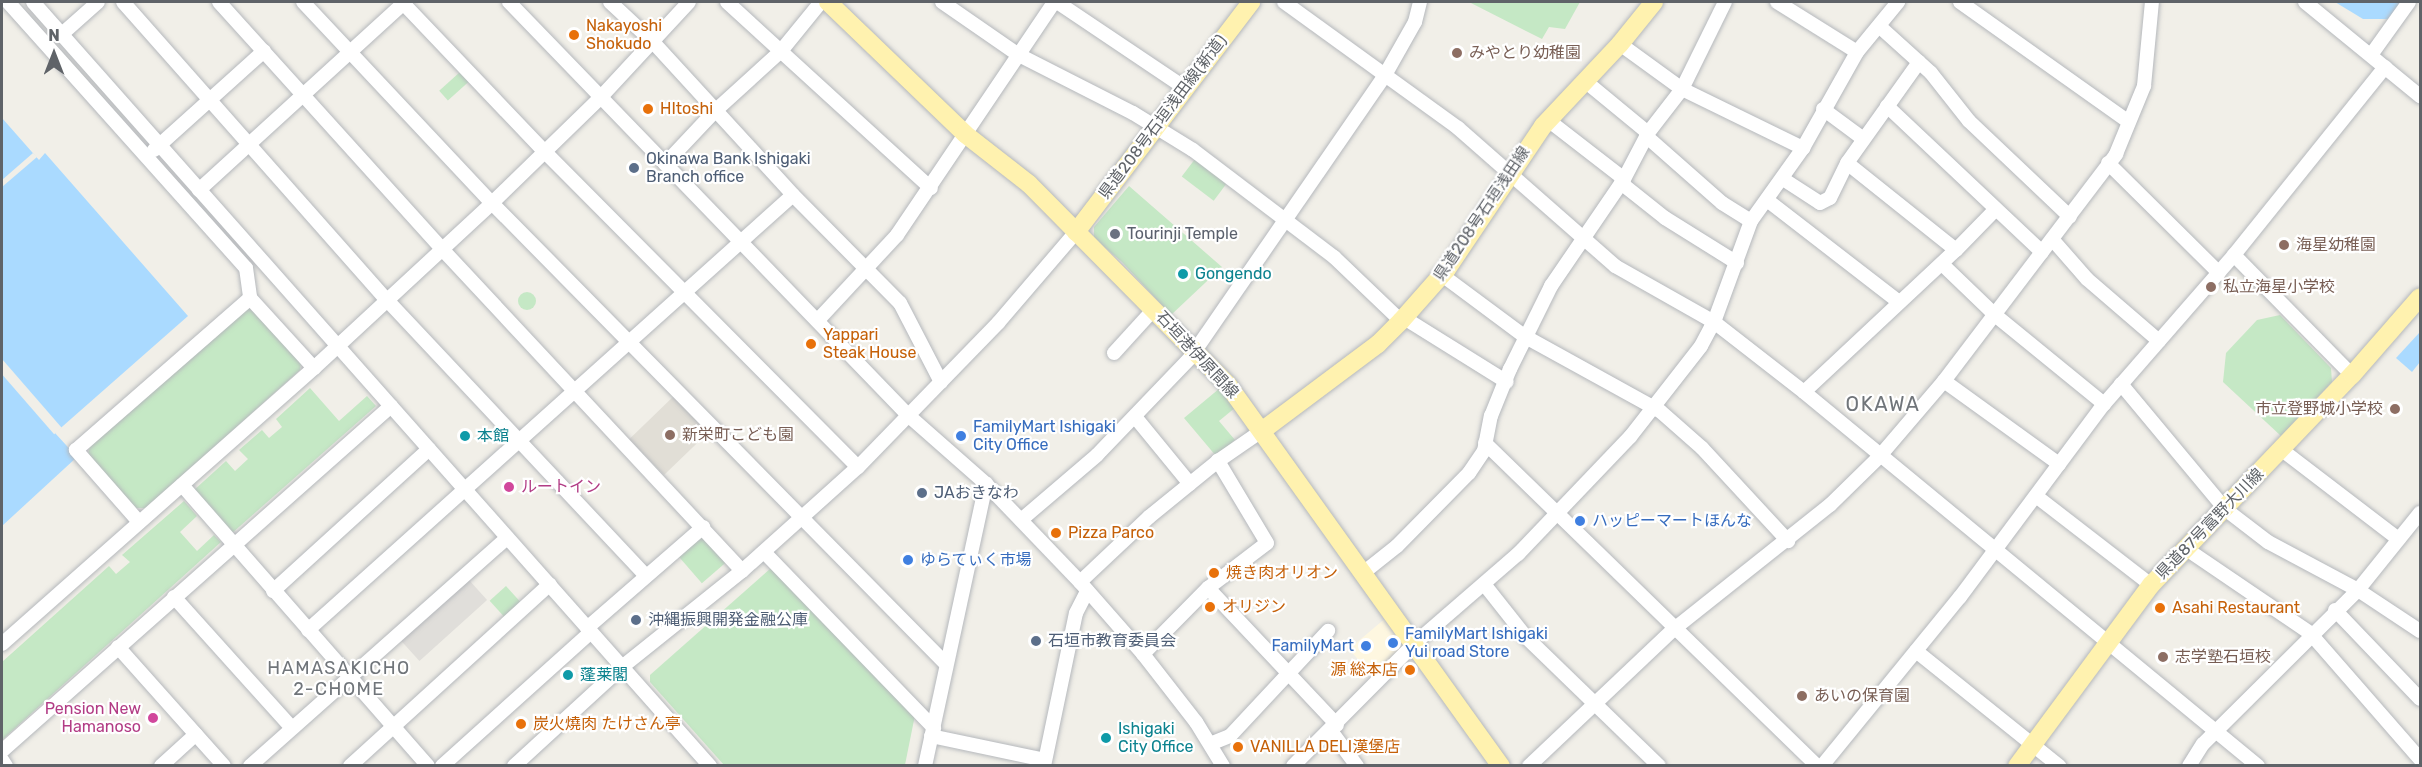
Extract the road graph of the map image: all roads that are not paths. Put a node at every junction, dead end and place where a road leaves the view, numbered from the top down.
1 (8, 2) edge
2 (33, 2) edge
3 (98, 2) edge
4 (123, 2) edge
5 (219, 2) edge
6 (303, 2) edge
7 (404, 2) edge
8 (509, 2) edge
9 (610, 2) edge
10 (689, 2) edge
11 (727, 2) edge
12 (821, 2) edge
13 (828, 2) edge
14 (942, 2) edge
15 (1056, 2) edge
16 (1251, 2) edge
17 (1284, 2) edge
18 (1420, 2) edge
19 (1654, 2) edge
20 (1725, 2) edge
21 (1777, 2) edge
22 (1898, 2) edge
23 (1960, 2) edge
24 (2152, 2) edge
25 (2305, 2) edge
26 (2409, 2) edge
27 (1879, 26) junction
28 (63, 34) junction
29 (653, 42) junction
30 (1620, 44) junction
31 (48, 48) junction
32 (264, 51) junction
33 (781, 51) junction
34 (350, 52) junction
35 (1857, 52) junction
36 (1017, 54) junction
37 (2371, 55) junction
38 (1919, 62) junction
39 (2385, 67) junction
40 (1385, 75) junction
41 (1585, 81) junction
42 (1185, 88) junction
43 (1682, 89) junction
44 (2421, 96) edge
45 (305, 97) junction
46 (600, 98) junction
47 (212, 99) junction
48 (1887, 106) junction
49 (1823, 109) junction
50 (715, 111) junction
51 (1548, 120) junction
52 (2130, 123) junction
53 (1155, 126) junction
54 (965, 134) junction
55 (1647, 134) junction
56 (1862, 138) junction
57 (251, 144) junction
58 (160, 145) junction
59 (1803, 148) junction
60 (545, 152) junction
61 (146, 157) junction
62 (1847, 163) junction
63 (2108, 163) junction
64 (665, 164) junction
65 (1509, 174) junction
66 (1783, 179) junction
67 (1623, 181) junction
68 (931, 188) junction
69 (199, 190) junction
70 (793, 195) junction
71 (1767, 200) junction
72 (492, 203) junction
73 (1996, 209) junction
74 (2070, 217) junction
75 (1286, 219) junction
76 (1750, 221) junction
77 (1076, 232) junction
78 (1585, 237) junction
79 (2052, 239) junction
80 (741, 243) junction
81 (442, 249) junction
82 (1956, 250) junction
83 (2042, 252) junction
84 (2234, 255) junction
85 (1737, 263) junction
86 (1942, 264) junction
87 (868, 270) junction
88 (2219, 273) junction
89 (1442, 275) junction
90 (686, 293) junction
91 (2421, 297) edge
92 (250, 298) junction
93 (386, 299) junction
94 (1899, 302) junction
95 (1154, 309) junction
96 (1995, 315) junction
97 (818, 320) junction
98 (1401, 321) junction
99 (1714, 322) junction
100 (1524, 336) junction
101 (629, 341) junction
102 (2159, 341) junction
103 (337, 346) junction
104 (1195, 349) junction
105 (1114, 353) dead end
106 (314, 368) junction
107 (2352, 375) junction
108 (1944, 381) junction
109 (941, 382) junction
110 (1507, 382) junction
111 (2121, 384) junction
112 (575, 392) junction
113 (1804, 392) junction
114 (2104, 404) junction
115 (391, 406) junction
116 (1651, 408) junction
117 (909, 416) junction
118 (1136, 418) junction
119 (1263, 430) junction
120 (519, 441) junction
121 (1485, 443) junction
122 (429, 449) junction
123 (2282, 450) junction
124 (1879, 457) junction
125 (1218, 460) junction
126 (2058, 464) junction
127 (858, 467) junction
128 (986, 484) junction
129 (1190, 484) junction
130 (182, 485) junction
131 (465, 490) junction
132 (2036, 496) junction
133 (2225, 509) junction
134 (2421, 513) edge
135 (1558, 514) junction
136 (802, 518) junction
137 (1022, 520) junction
138 (139, 522) junction
139 (703, 526) junction
140 (507, 538) junction
141 (2397, 538) junction
142 (1788, 540) junction
143 (234, 545) junction
144 (2185, 548) junction
145 (1995, 550) junction
146 (764, 552) junction
147 (742, 571) junction
148 (1363, 573) junction
149 (646, 576) junction
150 (550, 584) junction
151 (1484, 584) junction
152 (2151, 585) junction
153 (1083, 586) junction
154 (1208, 588) junction
155 (2358, 590) junction
156 (273, 591) junction
157 (174, 597) junction
158 (2335, 610) junction
159 (1674, 629) junction
160 (308, 630) junction
161 (589, 630) junction
162 (1328, 631) dead end
163 (2421, 632) edge
164 (2310, 633) junction
165 (2106, 642) junction
166 (2, 644) edge
167 (1414, 644) junction
168 (118, 647) junction
169 (1916, 651) junction
170 (1143, 654) junction
171 (946, 664) junction
172 (622, 667) junction
173 (1288, 671) junction
174 (350, 678) junction
175 (2421, 699) edge
176 (1595, 706) junction
177 (394, 727) junction
178 (292, 728) junction
179 (1334, 728) junction
180 (2216, 731) junction
181 (933, 732) junction
182 (196, 734) junction
183 (1210, 744) junction
184 (2032, 746) junction
185 (2, 751) edge
186 (2421, 759) edge
187 (2, 760) edge
188 (1044, 763) edge
189 (6, 765) edge
190 (161, 765) edge
191 (224, 765) edge
192 (250, 765) edge
193 (350, 765) edge
194 (428, 765) edge
195 (442, 765) edge
196 (514, 765) edge
197 (710, 765) edge
198 (925, 765) edge
199 (1223, 765) edge
200 (1293, 765) edge
201 (1358, 765) edge
202 (1501, 765) edge
203 (1529, 765) edge
204 (1659, 765) edge
205 (1817, 765) edge
206 (1822, 765) edge
207 (2017, 765) edge
208 (2060, 765) edge
209 (2189, 765) edge
210 (2258, 765) edge

1 - 31 street
2 - 28 street
3 - 28 street
4 - 47 street
5 - 32 street
6 - 34 street
7 - 34 street
7 - 60 street
8 - 46 street
9 - 29 street
10 - 29 street
11 - 33 street
12 - 33 street
13 - 54 main road, 石垣港伊原間線
14 - 36 street
15 - 36 street
15 - 42 street
16 - 42 main road, 県道208号石垣浅田線(新道)
17 - 40 street
18 - 40 street
19 - 30 main road, 県道208号石垣浅田線
20 - 43 street
21 - 35 street
22 - 27 street
23 - 52 street
24 - 52 street
25 - 37 street
26 - 37 street
27 - 35 street
27 - 38 street
28 - 31 street
28 - 58 street
29 - 46 street
29 - 50 street
30 - 41 main road, 県道208号石垣浅田線
30 - 43 street
31 - 61 street
32 - 45 street
32 - 47 street
33 - 50 street
33 - 68 street
34 - 45 street
34 - 72 street
35 - 49 street
36 - 53 street
36 - 54 street
37 - 39 street
38 - 48 street
38 - 74 street
39 - 44 street
39 - 84 street
40 - 65 street
40 - 75 street
41 - 51 main road, 県道208号石垣浅田線
41 - 55 street
42 - 53 main road, 県道208号石垣浅田線(新道)
43 - 55 street
43 - 59 street
45 - 57 street
45 - 81 street
46 - 60 street
46 - 64 street
47 - 57 street
47 - 58 street
48 - 56 street
48 - 73 street
49 - 56 street
49 - 59 street
50 - 64 street
50 - 70 street
51 - 65 main road, 県道208号石垣浅田線
51 - 67 street
52 - 63 street
53 - 75 street
53 - 77 main road, 県道208号石垣浅田線(新道)
54 - 68 street
54 - 77 main road, 石垣港伊原間線
55 - 67 street
55 - 76 street
56 - 62 street
57 - 69 street
57 - 93 street
58 - 61 street
58 - 69 street
59 - 66 street
60 - 72 street
60 - 90 street
61 - 92 street
62 - 66 street
62 - 82 street
63 - 74 street
63 - 88 street
64 - 80 street
65 - 78 street
65 - 89 main road, 県道208号石垣浅田線
66 - 71 street
67 - 78 street
67 - 85 street
68 - 87 street
69 - 103 street
70 - 80 street
70 - 87 street
71 - 76 street
71 - 94 street
72 - 81 street
72 - 101 street
73 - 82 street
73 - 83 street
74 - 79 street
75 - 98 street
75 - 104 street
76 - 85 street
77 - 95 main road, 石垣港伊原間線
77 - 109 street
78 - 99 street
78 - 100 street
79 - 83 street
79 - 102 street
80 - 90 street
80 - 97 street
81 - 93 street
81 - 112 street
82 - 86 street
83 - 96 street
84 - 88 street
84 - 107 street
85 - 99 street
86 - 94 street
86 - 96 street
87 - 97 street
87 - 109 street
88 - 102 street
89 - 98 main road, 県道208号石垣浅田線
89 - 100 street
90 - 101 street
90 - 127 street
91 - 107 main road, 県道87号富野大川線
92 - 106 street
92 - 138 street
93 - 103 street
93 - 120 street
94 - 113 street
95 - 104 main road, 石垣港伊原間線
95 - 105 street
96 - 108 street
96 - 114 street
97 - 117 street
98 - 110 street
98 - 119 main road, 県道208号石垣浅田線
99 - 113 street
99 - 116 street
100 - 110 street
100 - 116 street
101 - 112 street
101 - 136 street
102 - 111 street
103 - 106 street
103 - 115 street
104 - 118 street
104 - 119 main road, 石垣港伊原間線
106 - 130 street
107 - 123 main road, 県道87号富野大川線
108 - 124 street
108 - 126 street
109 - 117 street
110 - 121 street
111 - 114 street
111 - 133 street
112 - 120 street
112 - 139 street
113 - 124 street
114 - 126 street
115 - 122 street
115 - 143 street
116 - 135 street
116 - 142 street
117 - 127 street
117 - 128 street
118 - 129 street
118 - 137 street
119 - 125 street
119 - 148 main road, 石垣港伊原間線
120 - 131 street
120 - 149 street
121 - 135 street
121 - 148 street
122 - 131 street
122 - 156 street
123 - 133 main road, 県道87号富野大川線
123 - 141 street
124 - 142 street
124 - 145 street
125 - 129 street
125 - 154 street
126 - 132 street
127 - 136 street
128 - 137 street
128 - 171 street
129 - 153 street
130 - 138 street
130 - 143 street
131 - 140 street
131 - 160 street
132 - 145 street
132 - 152 street
133 - 144 main road, 県道87号富野大川線
133 - 155 street
134 - 141 street
135 - 151 street
135 - 159 street
136 - 146 street
136 - 171 street
137 - 153 street
138 - 166 street
139 - 147 street
139 - 149 street
140 - 150 street
140 - 174 street
141 - 155 street
142 - 159 street
143 - 156 street
143 - 157 street
144 - 152 main road, 県道87号富野大川線
144 - 164 street
145 - 165 street
145 - 169 street
146 - 147 street
146 - 181 street
147 - 172 street
148 - 167 main road, 石垣港伊原間線
149 - 161 street
150 - 161 street
150 - 177 street
151 - 167 street
151 - 176 street
152 - 165 main road, 県道87号富野大川線
153 - 170 street
153 - 188 street
154 - 170 street
154 - 173 street
155 - 158 street
155 - 163 street
156 - 160 street
157 - 168 street
157 - 178 street
158 - 164 street
158 - 175 street
159 - 176 street
159 - 205 street
160 - 174 street
161 - 172 street
161 - 195 street
162 - 173 street
164 - 180 street
164 - 186 street
165 - 180 street
165 - 184 main road, 県道87号富野大川線
167 - 179 street
167 - 202 main road, 石垣港伊原間線
168 - 182 street
168 - 185 street
169 - 184 street
169 - 206 street
170 - 183 street
171 - 181 street
172 - 196 street
172 - 197 street
173 - 179 street
173 - 183 street
174 - 177 street
174 - 178 street
176 - 203 street
176 - 204 street
177 - 193 street
177 - 194 street
178 - 192 street
179 - 200 street
179 - 201 street
180 - 209 street
180 - 210 street
181 - 188 street
181 - 198 street
182 - 190 street
182 - 191 street
183 - 199 street
184 - 207 main road, 県道87号富野大川線
184 - 208 street
187 - 189 street

